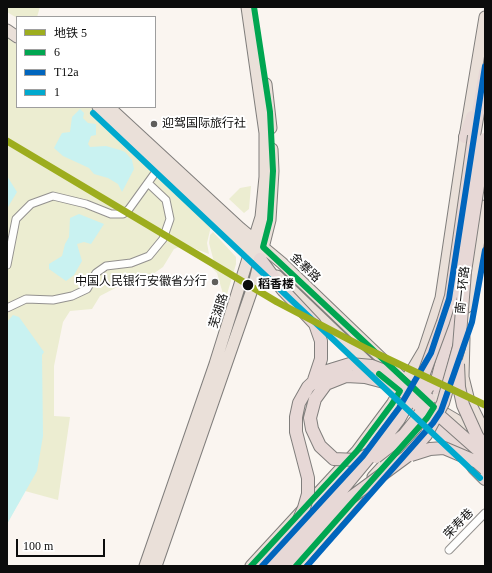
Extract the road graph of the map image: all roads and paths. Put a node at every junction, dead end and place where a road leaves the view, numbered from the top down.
1 (247, 7) edge
2 (254, 7) edge
3 (485, 17) edge
4 (7, 22) edge
5 (16, 27) edge
6 (7, 30) edge
7 (16, 36) edge
8 (485, 72) edge
9 (99, 108) edge
10 (110, 108) edge
11 (475, 137) edge
12 (160, 166) junction
13 (148, 183) junction
14 (485, 206) edge
15 (259, 244) junction
16 (255, 255) junction
17 (7, 265) edge
18 (465, 272) junction
19 (7, 308) edge
20 (464, 320) junction
21 (443, 322) junction
22 (459, 348) junction
23 (403, 386) junction
24 (434, 407) junction
25 (427, 418) junction
26 (485, 433) edge
27 (485, 446) edge
28 (462, 451) junction
29 (485, 456) edge
30 (406, 457) junction
31 (485, 464) edge
32 (485, 469) edge
33 (485, 472) edge
34 (376, 475) junction
35 (485, 479) edge
36 (485, 513) edge
37 (449, 550) dead end
38 (145, 566) edge
39 (156, 566) edge
40 (251, 566) edge
41 (260, 566) edge
42 (272, 566) edge
43 (285, 566) edge
44 (296, 566) edge

1 - 15 main road, 芜湖路
2 - 15 main road, 芜湖路
3 - 11 main road
4 - 5 main road
6 - 7 main road
8 - 11 highway, 南一环路
9 - 12 main road, 金寨路
10 - 15 main road, 金寨路
11 - 18 highway, 南一环路, bridge
11 - 21 highway, 南一环路, bridge
11 - 23 main road
12 - 13 street
12 - 16 main road, 金寨路
13 - 17 street
13 - 19 street
14 - 20 main road
15 - 16 main road, 芜湖路
15 - 23 main road, 金寨路
16 - 18 highway, bridge
16 - 23 main road, 金寨路
16 - 38 main road, 芜湖路
16 - 39 main road, 芜湖路
18 - 22 highway, 南一环路, bridge
20 - 24 main road
20 - 26 main road
21 - 31 highway, bridge
21 - 42 highway, 南一环路, bridge
22 - 27 highway, bridge
22 - 30 highway, 南一环路, bridge
23 - 24 main road, 金寨路
23 - 25 highway
23 - 40 main road
24 - 25 main road
24 - 27 main road, 金寨路
25 - 28 highway
25 - 34 main road
28 - 33 highway
28 - 34 main road
28 - 35 highway, bridge
29 - 41 highway, bridge
30 - 32 highway, bridge
30 - 43 highway, 南一环路, bridge
34 - 44 main road
36 - 37 street, 荣寿巷

